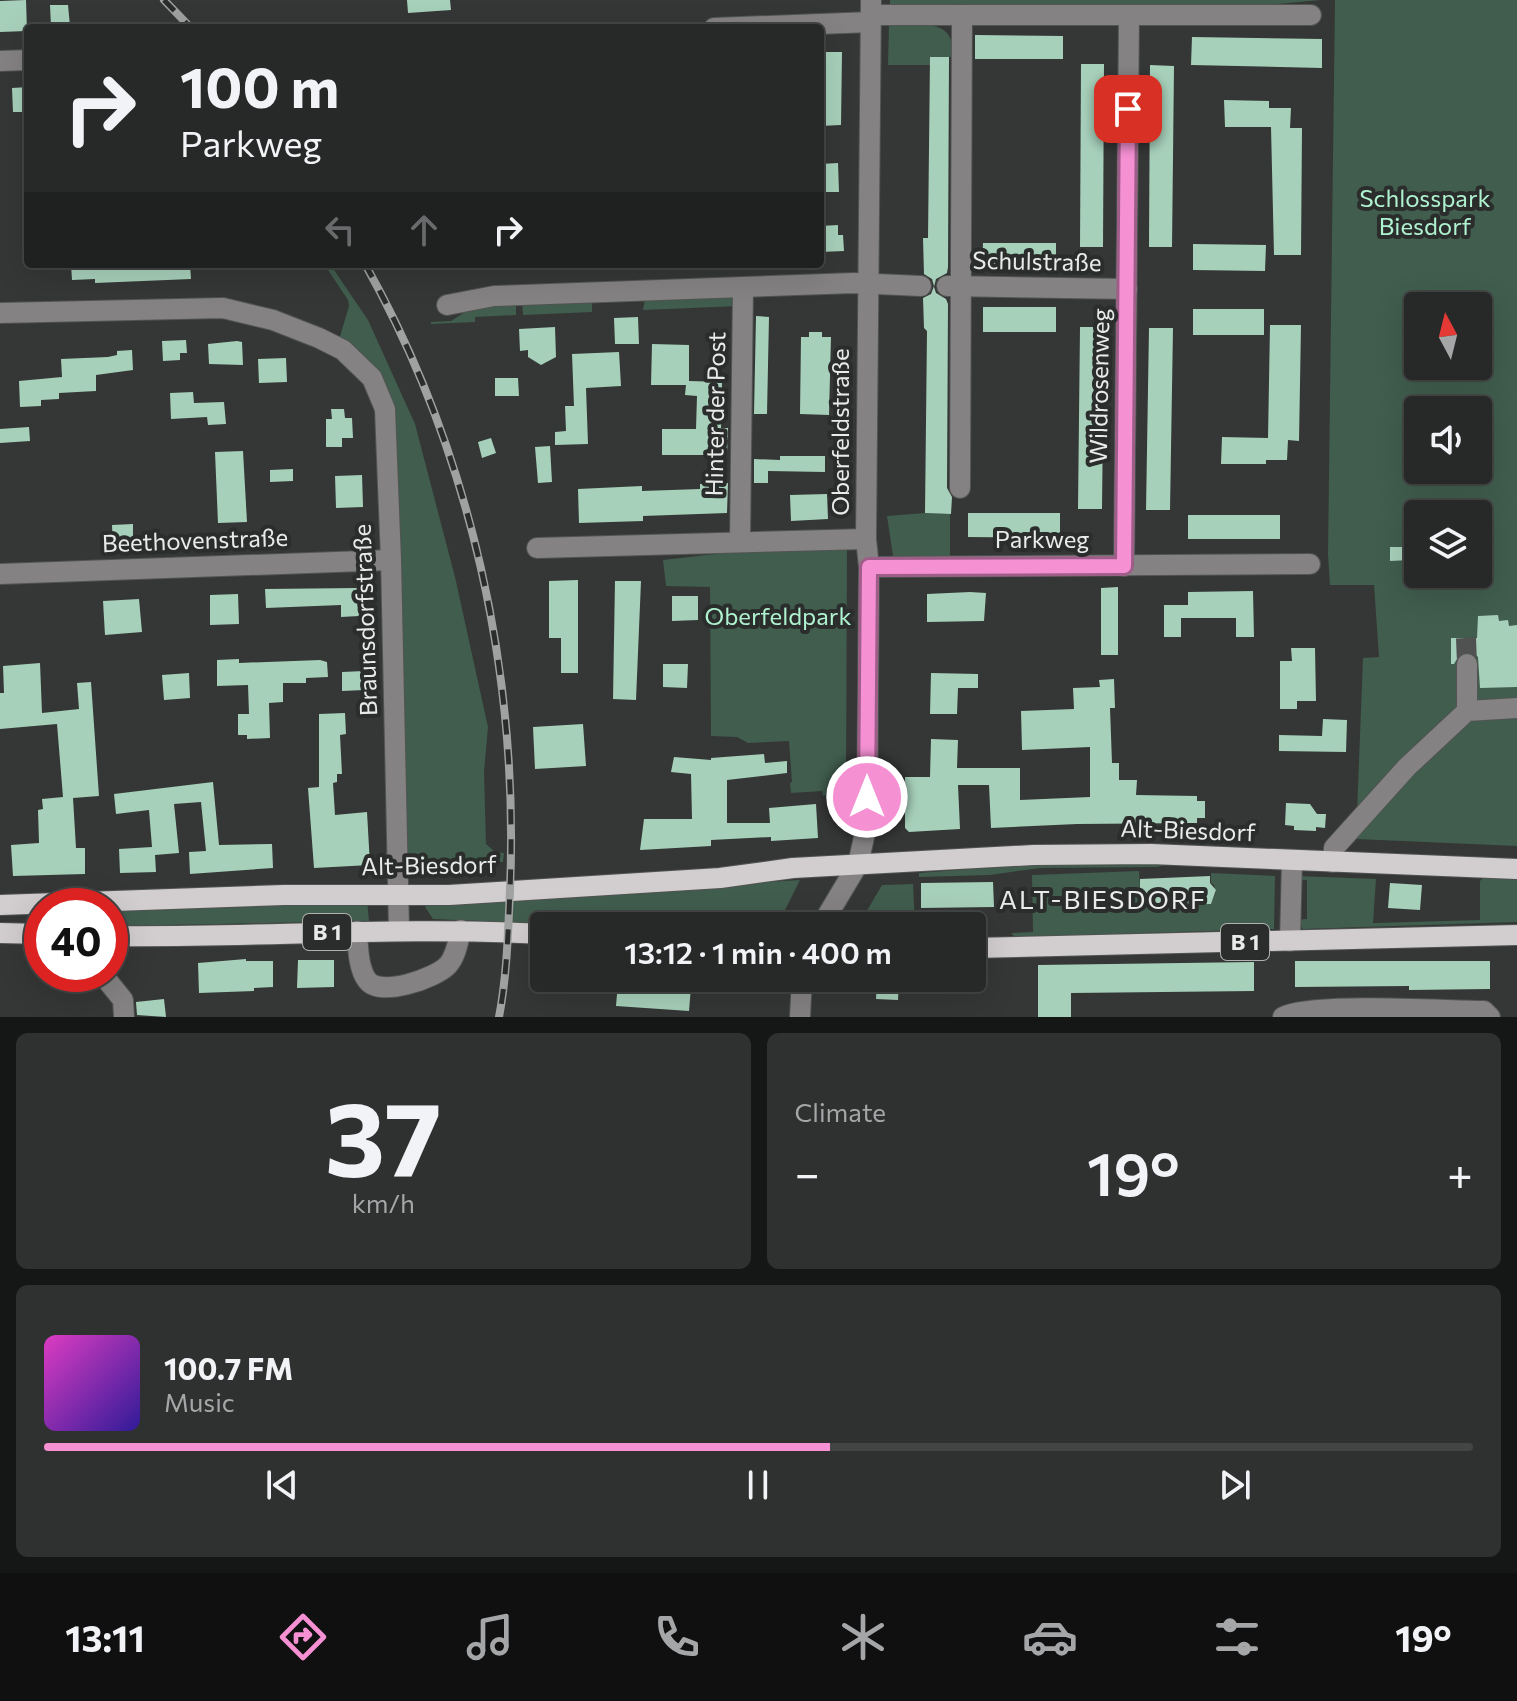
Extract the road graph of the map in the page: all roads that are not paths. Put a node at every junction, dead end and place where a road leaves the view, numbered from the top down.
1 (871, 12) edge
2 (962, 15) junction
3 (1311, 15) dead end
4 (1129, 16) junction
5 (753, 24) edge
6 (24, 60) edge
7 (0, 61) edge
8 (868, 284) junction
9 (921, 286) dead end
10 (743, 287) junction
11 (954, 287) junction
12 (1127, 289) junction
13 (447, 305) dead end
14 (0, 313) edge
15 (960, 488) dead end
16 (866, 539) junction
17 (740, 541) junction
18 (537, 548) dead end
19 (391, 560) junction
20 (1310, 564) dead end
21 (1124, 566) junction
22 (869, 567) junction
23 (0, 574) edge
24 (1467, 664) tunnel mouth
25 (1517, 708) edge
26 (1467, 711) junction
27 (1292, 860) junction
28 (1333, 862) junction
29 (858, 864) junction
30 (1517, 869) edge
31 (398, 894) junction
32 (0, 905) edge
33 (829, 912) edge
34 (399, 930) junction
35 (461, 930) junction
36 (357, 931) junction
37 (0, 933) edge
38 (530, 933) edge
39 (24, 934) edge
40 (1517, 935) edge
41 (128, 936) edge
42 (1290, 941) junction
43 (986, 948) edge
44 (117, 992) edge
45 (801, 992) edge
46 (124, 1017) edge
47 (800, 1017) edge
48 (1283, 1017) edge
49 (1490, 1017) edge

1 - 2 street
1 - 5 street
1 - 8 street, Oberfeldstraße
2 - 4 street
2 - 11 street
3 - 4 street
4 - 12 street, Wildrosenweg
6 - 7 street
8 - 9 street
8 - 10 street
8 - 16 street, Oberfeldstraße
10 - 13 street
10 - 17 street, Hinter der Post
11 - 12 street, Schulstraße
11 - 15 street
12 - 21 street, Wildrosenweg
14 - 19 street, Braunsdorfstraße
16 - 17 street
16 - 22 street, Oberfeldstraße
17 - 18 street
19 - 23 street, Beethovenstraße
19 - 31 street, Braunsdorfstraße
20 - 21 street, Parkweg
21 - 22 street, Parkweg
22 - 29 street, Oberfeldstraße
24 - 26 street
25 - 26 street
26 - 28 street
27 - 28 main road, Alt-Biesdorf / B 1
27 - 29 main road, Alt-Biesdorf / B 1
27 - 42 street
28 - 30 main road, Alt-Biesdorf / B 1
29 - 31 main road, Alt-Biesdorf / B 1
29 - 33 street
31 - 32 main road, Alt-Biesdorf / B 1
31 - 34 street, Braunsdorfstraße
34 - 35 main road, B 1
34 - 36 main road, B 1
35 - 36 street
35 - 38 main road, B 1
36 - 41 main road, B 1
37 - 39 main road
40 - 42 main road, B 1
42 - 43 main road, B 1
44 - 46 street
45 - 47 street
48 - 49 street

